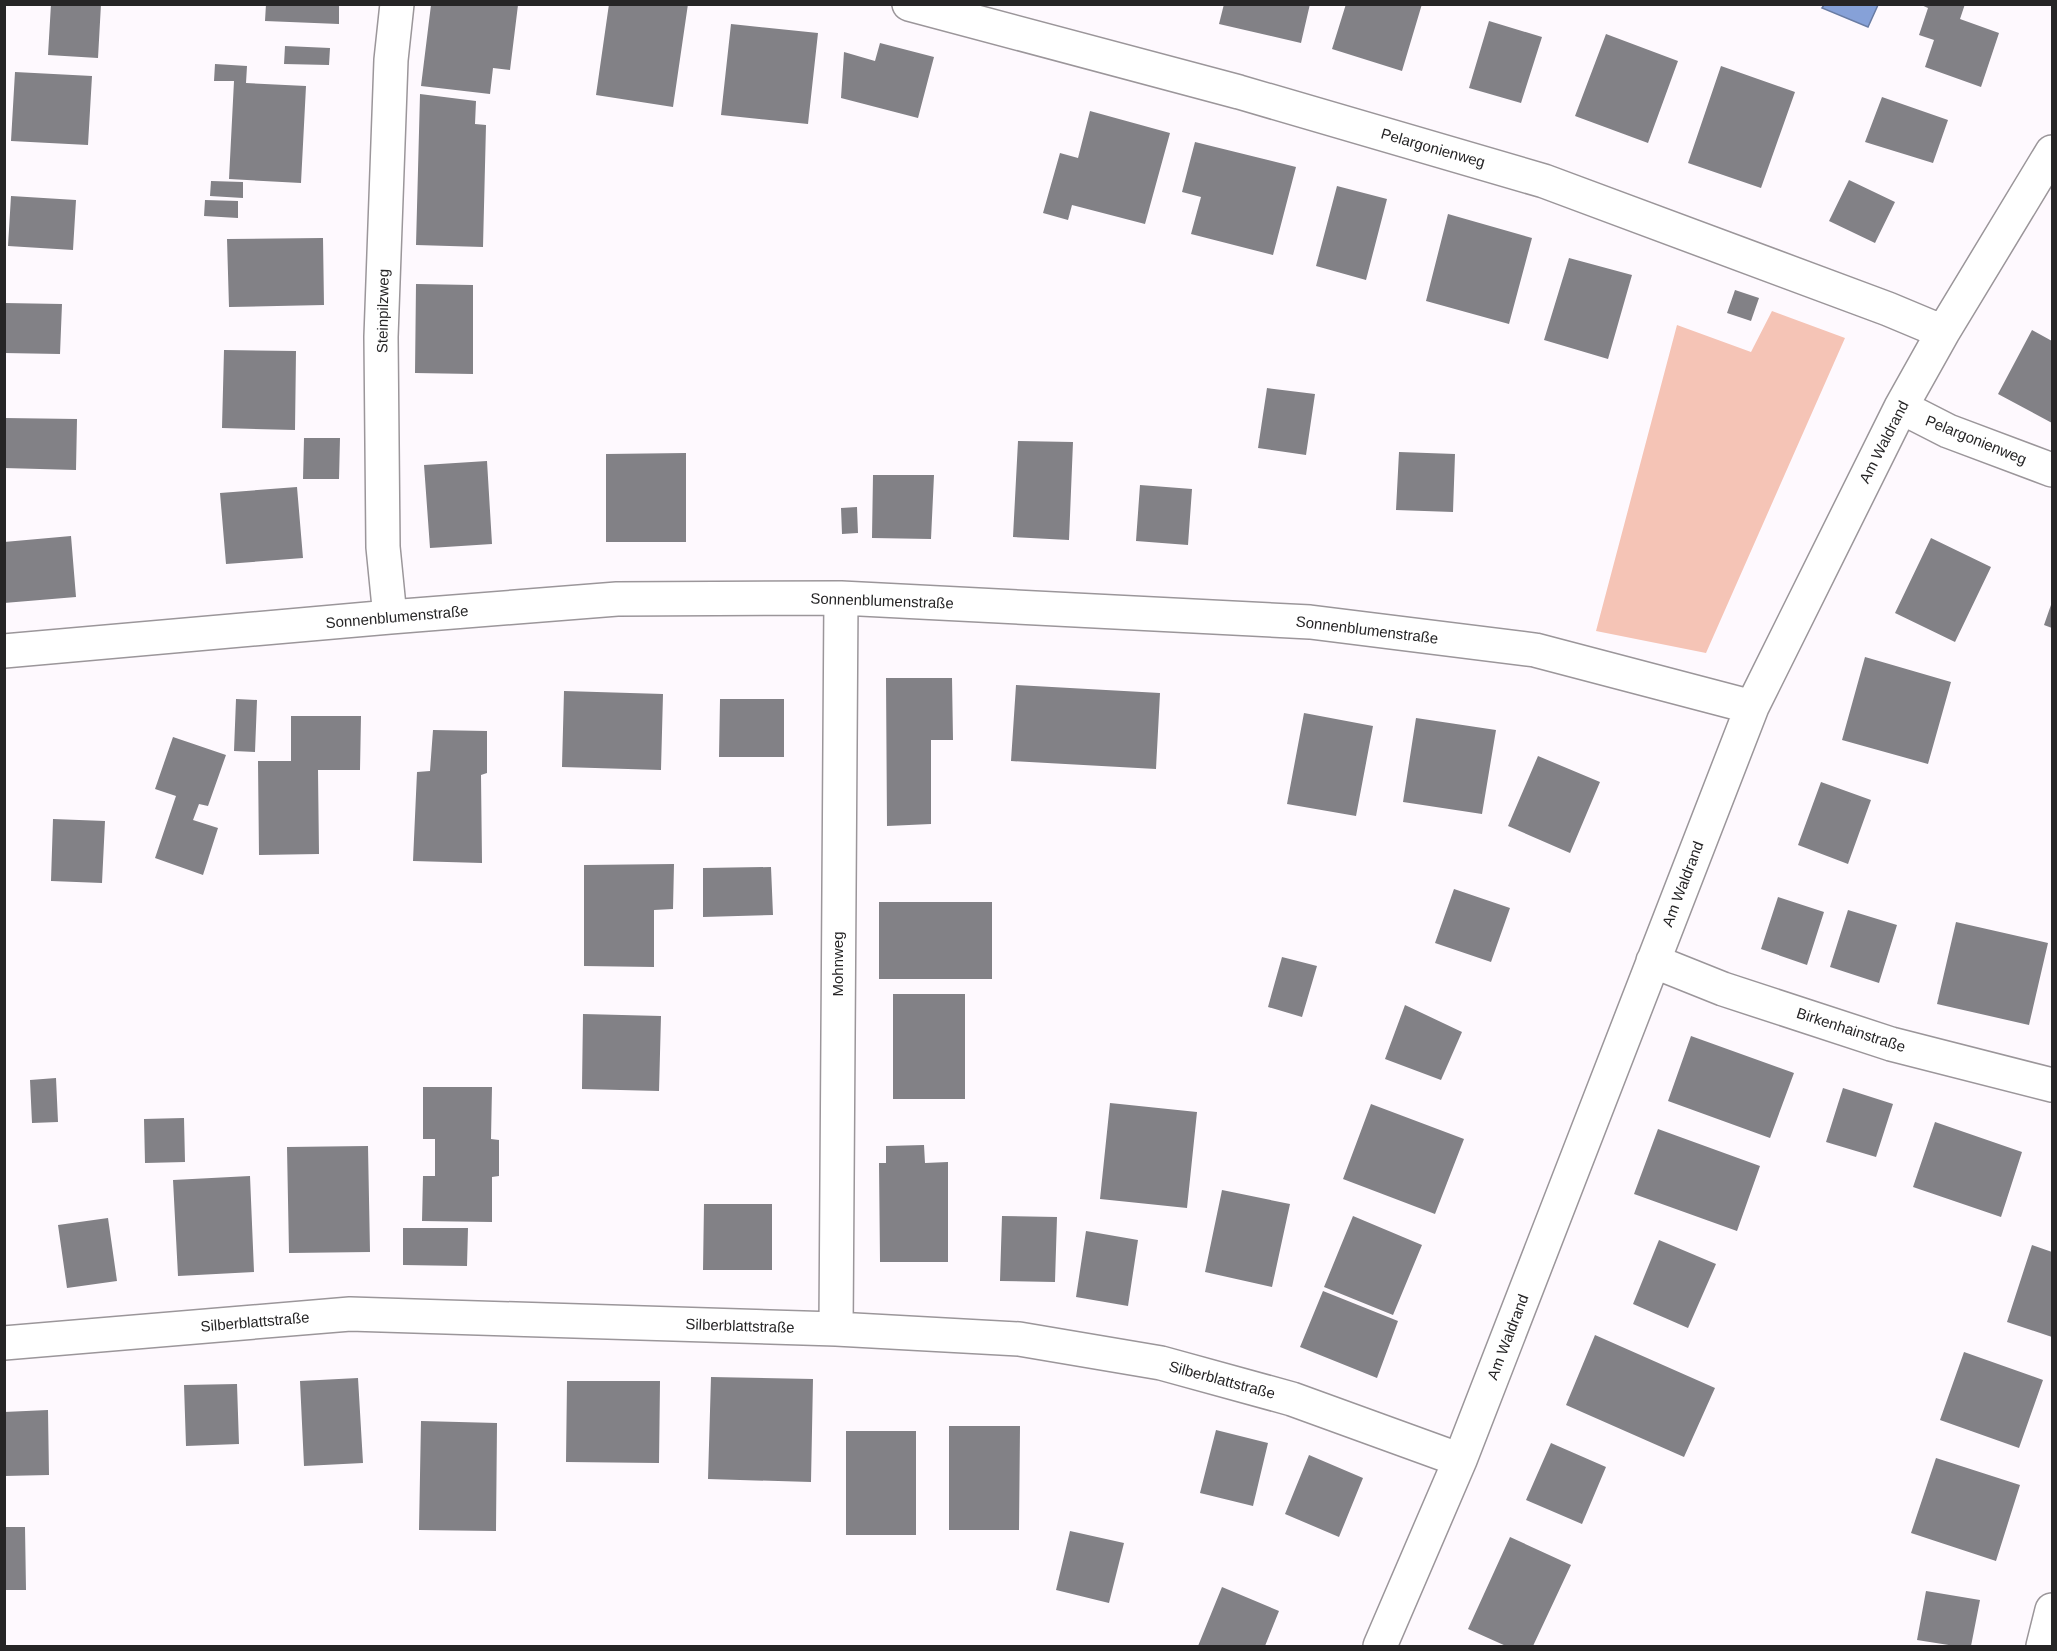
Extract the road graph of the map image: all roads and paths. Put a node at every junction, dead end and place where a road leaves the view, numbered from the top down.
1 (397, 4) edge
2 (909, 4) edge
3 (2052, 152) edge
4 (1943, 332) junction
5 (1901, 407) junction
6 (2052, 470) edge
7 (841, 598) junction
8 (390, 617) junction
9 (4, 651) edge
10 (1752, 707) junction
11 (1653, 961) junction
12 (2052, 1085) edge
13 (836, 1329) junction
14 (4, 1343) edge
15 (1460, 1460) junction
16 (2052, 1610) edge
17 (1380, 1647) edge
18 (2043, 1647) edge

1 - 8 street, Steinpilzweg
2 - 4 street, Pelargonienweg
3 - 4 street, Am Waldrand
4 - 5 street, Am Waldrand
5 - 6 street, Pelargonienweg
5 - 10 street, Am Waldrand
7 - 8 street, Sonnenblumenstraße
7 - 10 street, Sonnenblumenstraße
7 - 13 street, Mohnweg
8 - 9 street, Sonnenblumenstraße
10 - 11 street, Am Waldrand
11 - 12 street, Birkenhainstraße
11 - 15 street, Am Waldrand
13 - 14 street, Silberblattstraße
13 - 15 street, Silberblattstraße
15 - 17 street, Am Waldrand
16 - 18 street

